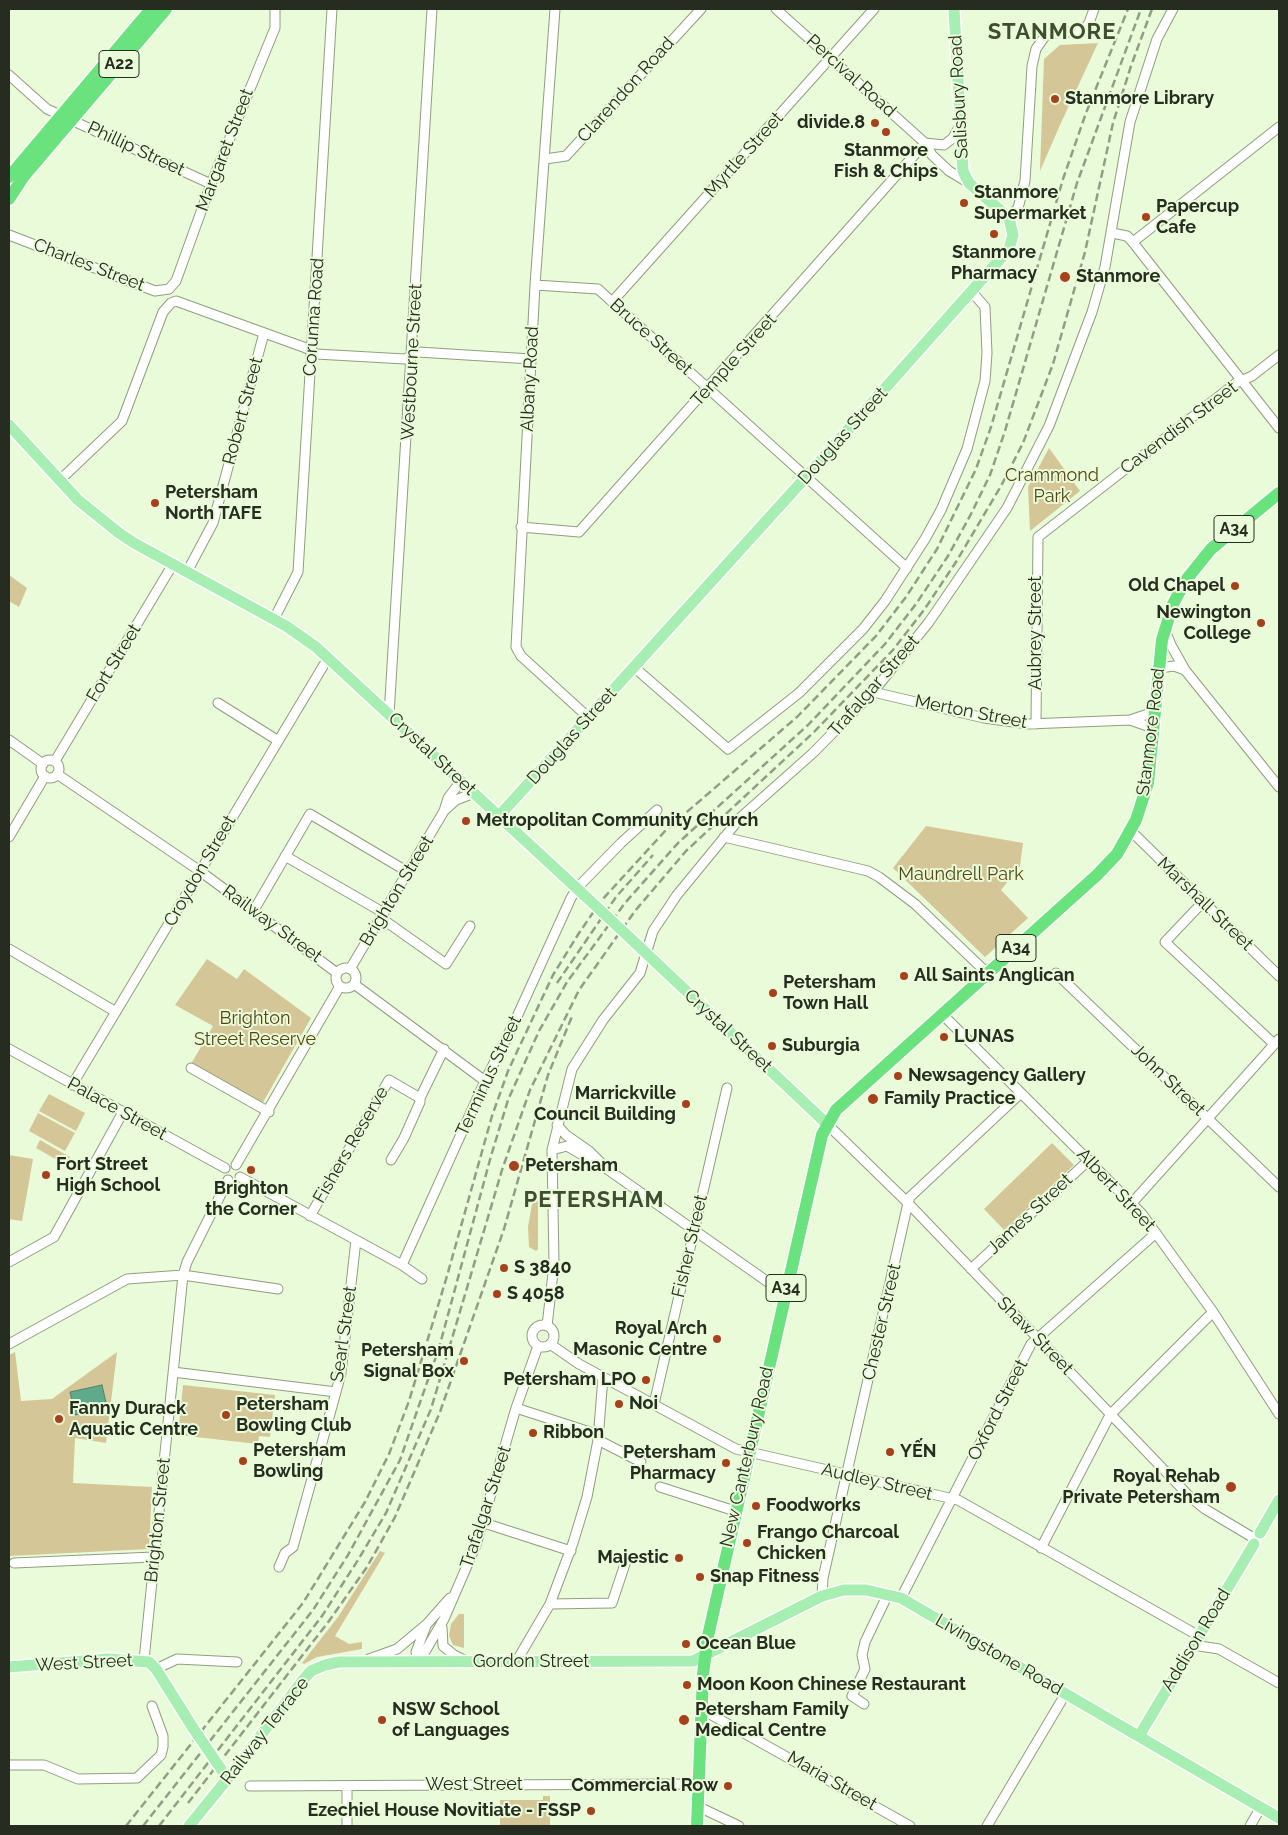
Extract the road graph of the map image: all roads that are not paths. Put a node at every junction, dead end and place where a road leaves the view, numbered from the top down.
1 (151, 9) edge
2 (166, 9) edge
3 (275, 9) edge
4 (332, 9) edge
5 (432, 9) edge
6 (555, 9) edge
7 (700, 9) edge
8 (776, 9) edge
9 (874, 9) edge
10 (954, 9) edge
11 (1094, 9) edge
12 (1173, 9) edge
13 (830, 58) junction
14 (9, 75) edge
15 (66, 118) junction
16 (960, 125) junction
17 (1279, 127) edge
18 (925, 143) junction
19 (544, 159) junction
20 (9, 177) edge
21 (969, 183) junction
22 (211, 184) junction
23 (9, 199) edge
24 (1009, 218) junction
25 (1112, 233) junction
26 (9, 235) edge
27 (1133, 242) junction
28 (535, 285) junction
29 (169, 289) joint
30 (972, 292) junction
31 (612, 302) junction
32 (264, 333) junction
33 (311, 351) junction
34 (1279, 355) edge
35 (412, 356) junction
36 (531, 359) junction
37 (1242, 381) junction
38 (708, 389) junction
39 (9, 425) edge
40 (1279, 428) edge
41 (806, 477) junction
42 (60, 480) junction
43 (1279, 493) edge
44 (521, 527) junction
45 (1036, 542) joint
46 (173, 564) junction
47 (908, 568) junction
48 (187, 572) junction
49 (274, 619) junction
50 (1165, 629) junction
51 (328, 658) junction
52 (634, 668) junction
53 (1159, 668) junction
54 (1185, 670) junction
55 (872, 692) junction
56 (218, 703) dead end
57 (1154, 712) junction
58 (389, 715) junction
59 (588, 718) junction
60 (1130, 720) junction
61 (1036, 724) junction
62 (1153, 728) junction
63 (9, 740) edge
64 (277, 740) junction
65 (55, 761) junction
66 (43, 764) junction
67 (57, 774) junction
68 (45, 776) junction
69 (461, 781) junction
70 (1279, 787) edge
71 (474, 793) junction
72 (657, 810) dead end
73 (444, 812) junction
74 (499, 816) junction
75 (1131, 831) junction
76 (9, 837) edge
77 (724, 837) junction
78 (285, 856) junction
79 (200, 871) junction
80 (408, 872) junction
81 (581, 892) junction
82 (1202, 902) junction
83 (254, 910) junction
84 (383, 915) junction
85 (470, 926) dead end
86 (9, 949) edge
87 (647, 954) junction
88 (350, 969) junction
89 (337, 972) junction
90 (987, 973) junction
91 (1056, 973) dead end
92 (1279, 976) edge
93 (354, 984) junction
94 (340, 986) junction
95 (116, 1012) junction
96 (942, 1014) junction
97 (1277, 1042) edge
98 (9, 1049) edge
99 (444, 1049) junction
100 (191, 1068) dead end
101 (485, 1081) junction
102 (72, 1084) junction
103 (727, 1088) dead end
104 (1022, 1093) junction
105 (420, 1098) junction
106 (122, 1112) junction
107 (269, 1112) junction
108 (1208, 1118) junction
109 (827, 1124) junction
110 (557, 1125) junction
111 (552, 1150) junction
112 (391, 1160) dead end
113 (1089, 1160) junction
114 (236, 1165) junction
115 (225, 1168) junction
116 (607, 1169) junction
117 (240, 1177) junction
118 (228, 1180) junction
119 (1279, 1187) edge
120 (908, 1203) junction
121 (1132, 1203) junction
122 (310, 1216) junction
123 (694, 1230) junction
124 (1156, 1233) junction
125 (356, 1240) junction
126 (9, 1262) edge
127 (402, 1265) junction
128 (971, 1269) junction
129 (183, 1275) junction
130 (422, 1279) dead end
131 (278, 1289) dead end
132 (785, 1294) junction
133 (1213, 1312) junction
134 (547, 1326) junction
135 (1038, 1339) junction
136 (9, 1344) edge
137 (550, 1344) junction
138 (538, 1346) junction
139 (173, 1372) junction
140 (603, 1378) junction
141 (336, 1392) junction
142 (654, 1404) junction
143 (516, 1408) junction
144 (1279, 1414) edge
145 (1110, 1415) junction
146 (598, 1438) junction
147 (748, 1452) junction
148 (641, 1462) dead end
149 (846, 1476) junction
150 (660, 1488) dead end
151 (952, 1499) junction
152 (1279, 1500) edge
153 (735, 1511) junction
154 (484, 1523) junction
155 (1256, 1538) junction
156 (1041, 1548) junction
157 (571, 1551) junction
158 (154, 1557) junction
159 (626, 1561) dead end
160 (14, 1563) dead end
161 (279, 1567) dead end
162 (457, 1590) junction
163 (888, 1594) junction
164 (822, 1596) junction
165 (901, 1598) junction
166 (550, 1604) junction
167 (444, 1619) junction
168 (427, 1624) junction
169 (1196, 1640) junction
170 (705, 1654) junction
171 (144, 1660) junction
172 (237, 1662) dead end
173 (356, 1662) junction
174 (419, 1662) junction
175 (468, 1662) junction
176 (516, 1662) junction
177 (9, 1667) edge
178 (156, 1669) junction
179 (1279, 1683) edge
180 (1066, 1694) junction
181 (864, 1704) dead end
182 (152, 1706) dead end
183 (701, 1709) junction
184 (1139, 1736) junction
185 (9, 1766) edge
186 (225, 1773) junction
187 (698, 1784) junction
188 (250, 1786) dead end
189 (347, 1786) junction
190 (697, 1806) junction
191 (1261, 1807) junction
192 (1279, 1818) edge
193 (188, 1826) edge
194 (347, 1826) edge
195 (697, 1826) edge
196 (739, 1826) edge
197 (910, 1826) edge
198 (987, 1826) edge
199 (1250, 1826) edge

1 - 15 highway, A22
2 - 15 highway, A22
3 - 22 street, Margaret Street
4 - 33 street, Corunna Road
5 - 35 street, Westbourne Street
6 - 19 street, Albany Road
7 - 19 street, Clarendon Road
8 - 13 street, Percival Road
9 - 13 street, Myrtle Street
10 - 16 main road, Salisbury Road
11 - 24 street
12 - 25 street, Trafalgar Street
13 - 18 street, Percival Road
13 - 31 street, Myrtle Street
14 - 15 street, Phillip Street
15 - 20 highway, A22
15 - 22 street, Phillip Street
15 - 23 highway, A22
16 - 18 street
16 - 21 main road, Salisbury Road
17 - 27 street
18 - 21 street, Percival Road
18 - 38 street, Temple Street
19 - 28 street, Albany Road
21 - 24 main road, Percival Road
22 - 29 street, Margaret Street
24 - 30 main road, Douglas Street
25 - 27 street
25 - 55 street, Trafalgar Street
26 - 29 street, Charles Street
27 - 37 street
28 - 31 street, Bruce Street
28 - 36 street, Albany Road
30 - 41 main road, Douglas Street
30 - 47 street
31 - 38 street, Bruce Street
32 - 33 street
32 - 42 street
32 - 48 street, Robert Street
33 - 35 street
33 - 49 street, Corunna Road
34 - 37 street, Cavendish Street
35 - 36 street
35 - 58 street, Westbourne Street
36 - 44 street, Albany Road
37 - 40 street
37 - 45 street, Cavendish Street
38 - 41 street, Bruce Street
38 - 44 street, Temple Street
39 - 42 main road, Crystal Street
41 - 47 street, Bruce Street
41 - 52 main road, Douglas Street
42 - 46 main road, Crystal Street
43 - 50 highway, Stanmore Road / A34
44 - 59 street, Albany Road
45 - 61 street, Aubrey Street
46 - 48 main road, Crystal Street
46 - 65 street, Fort Street
47 - 52 street
48 - 49 main road, Crystal Street
49 - 51 main road, Crystal Street
50 - 53 highway, Stanmore Road / A34
50 - 54 street
51 - 58 main road, Crystal Street
51 - 64 street, Croydon Street
52 - 59 main road, Douglas Street
53 - 54 street
53 - 57 highway, Stanmore Road / A34
54 - 70 street
55 - 61 street, Merton Street
55 - 77 street, Trafalgar Street
56 - 64 street
57 - 60 street, Merton Street
57 - 62 highway, Stanmore Road / A34
58 - 69 main road, Crystal Street
59 - 74 main road, Douglas Street
60 - 61 street, Merton Street
60 - 62 street, Merton Street
62 - 75 highway, Stanmore Road / A34
63 - 66 street
64 - 79 street, Croydon Street
65 - 66 street
65 - 67 street
66 - 68 street
67 - 68 street
67 - 79 street, Railway Street
68 - 76 street
69 - 71 main road, Crystal Street
69 - 73 street, Brighton Street
71 - 73 street, Brighton Street
71 - 74 main road, Crystal Street
72 - 81 street, Terminus Street
73 - 80 street, Brighton Street
74 - 81 main road, Crystal Street
75 - 82 street, Marshall Street
75 - 90 highway, Stanmore Road / A34
77 - 87 street, Trafalgar Street
77 - 90 street
78 - 80 street
78 - 83 street
78 - 84 street
79 - 83 street, Railway Street
79 - 95 street, Croydon Street
80 - 84 street, Brighton Street
81 - 87 main road, Crystal Street, bridge
81 - 101 street, Terminus Street
82 - 92 street, Marshall Street
82 - 97 street
83 - 89 street, Railway Street
84 - 85 street
84 - 88 street, Brighton Street
86 - 95 street
87 - 109 main road, Crystal Street
87 - 110 street, Trafalgar Street
88 - 89 street
88 - 93 street
89 - 94 street
90 - 96 highway, Stanmore Road / A34
91 - 108 street, John Street
93 - 94 street
93 - 99 street
94 - 107 street
95 - 102 street, Croydon Street
96 - 104 street, Albert Street
96 - 109 highway, Stanmore Road / A34
97 - 108 street
98 - 102 street, Palace Street
99 - 101 street
99 - 105 street
100 - 107 street
101 - 127 street, Terminus Street
102 - 106 street, Palace Street
103 - 123 street, Fisher Street
104 - 113 street, Albert Street
104 - 120 street, Chester Street
105 - 112 street
105 - 122 street, Fishers Reserve
106 - 115 street, Palace Street
106 - 126 street
107 - 114 street
108 - 119 street, John Street
108 - 121 street
109 - 120 street, Shaw Street
109 - 132 highway, New Canterbury Road / A34
110 - 111 street, Trafalgar Street
110 - 116 street
111 - 116 street
111 - 134 street, Trafalgar Street
113 - 121 street, Albert Street
113 - 128 street, James Street
114 - 115 street
114 - 117 street
115 - 118 street
116 - 123 street
117 - 118 street
117 - 122 street
118 - 129 street, Brighton Street
120 - 128 street, Shaw Street
120 - 149 street, Chester Street
121 - 124 street, Albert Street
122 - 125 street
123 - 132 street
123 - 142 street, Fisher Street
124 - 133 street, Albert Street
124 - 135 street, Oxford Street
125 - 127 street
125 - 141 street, Searl Street
127 - 130 street
128 - 135 street, Shaw Street
129 - 131 street
129 - 136 street
129 - 139 street, Brighton Street
132 - 147 highway, New Canterbury Road / A34
133 - 144 street, Albert Street
133 - 145 street
134 - 137 street
134 - 138 street
135 - 145 street, Shaw Street
135 - 151 street, Oxford Street
137 - 138 street
137 - 140 street, Audley Street
138 - 143 street, Trafalgar Street
139 - 141 street
139 - 158 street, Brighton Street
140 - 142 street, Audley Street
140 - 146 street
141 - 161 street, Searl Street
142 - 147 street, Audley Street
143 - 146 street
143 - 154 street, Trafalgar Street
145 - 155 street, Shaw Street
145 - 156 street
146 - 148 street
146 - 157 street
147 - 149 street, Audley Street
147 - 153 highway, New Canterbury Road / A34
149 - 151 street, Audley Street
149 - 164 street, Chester Street
150 - 153 street
151 - 156 street, Audley Street
151 - 165 street, Oxford Street
152 - 155 main road, Addison Road
153 - 170 highway, New Canterbury Road / A34
154 - 157 street
154 - 162 street, Trafalgar Street
155 - 169 main road, Addison Road
156 - 169 street, Audley Street
157 - 166 street
158 - 160 street
158 - 171 street, Brighton Street
159 - 166 street
162 - 167 street, Trafalgar Street
162 - 168 street
163 - 164 main road, Livingstone Road
163 - 165 main road, Livingstone Road
163 - 181 street
164 - 170 main road, Livingstone Road
165 - 180 main road, Livingstone Road
166 - 176 street
167 - 174 street, Trafalgar Street
167 - 175 street
168 - 173 street
168 - 174 street
169 - 179 street, Audley Street
169 - 184 main road, Addison Road
170 - 176 main road, Gordon Street
170 - 183 highway, New Canterbury Road / A34
171 - 177 main road, West Street
171 - 178 main road, West Street
172 - 178 street, West Street
173 - 174 main road, Gordon Street
173 - 186 main road, Railway Terrace
174 - 175 main road, Gordon Street
175 - 176 main road, Gordon Street
178 - 186 main road, West Street, bridge
180 - 184 main road, Livingstone Road
180 - 198 street
182 - 185 street
183 - 187 highway, New Canterbury Road / A34
183 - 197 street, Maria Street
184 - 191 main road, Livingstone Road
186 - 193 main road, Railway Terrace
187 - 189 street, West Street
187 - 190 highway, New Canterbury Road / A34
188 - 189 street, West Street
189 - 194 street
190 - 195 highway, New Canterbury Road / A34
190 - 196 street
191 - 192 main road, Livingstone Road
191 - 199 street

